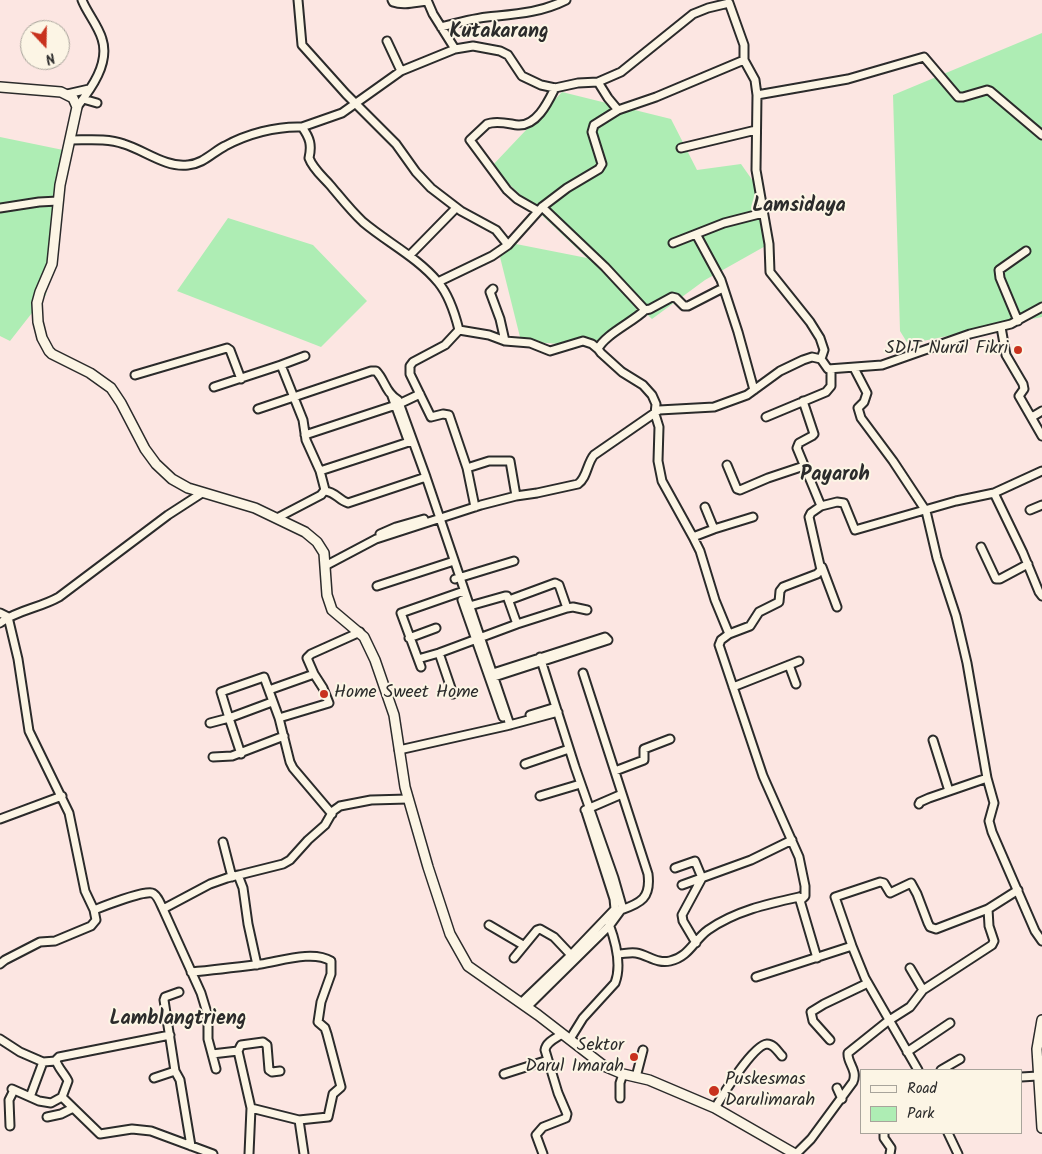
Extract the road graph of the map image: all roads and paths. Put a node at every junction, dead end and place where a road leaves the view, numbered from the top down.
1 (82, 0) edge
2 (298, 0) edge
3 (392, 0) edge
4 (427, 0) edge
5 (566, 0) edge
6 (728, 2) edge
7 (441, 27) junction
8 (387, 41) dead end
9 (455, 48) junction
10 (744, 60) junction
11 (401, 71) junction
12 (598, 82) junction
13 (0, 87) edge
14 (555, 88) junction
15 (89, 89) junction
16 (67, 94) junction
17 (757, 95) junction
18 (83, 99) junction
19 (97, 103) dead end
20 (356, 103) junction
21 (77, 108) junction
22 (618, 110) junction
23 (302, 127) junction
24 (756, 130) junction
25 (1042, 135) edge
26 (71, 140) junction
27 (681, 148) dead end
28 (58, 201) junction
29 (0, 208) edge
30 (456, 208) junction
31 (540, 209) junction
32 (763, 213) junction
33 (696, 234) junction
34 (673, 242) dead end
35 (508, 245) junction
36 (1026, 251) dead end
37 (410, 255) junction
38 (438, 282) junction
39 (723, 288) junction
40 (493, 289) dead end
41 (1042, 307) edge
42 (645, 310) junction
43 (1018, 321) junction
44 (1001, 328) junction
45 (459, 330) junction
46 (504, 340) junction
47 (598, 349) junction
48 (305, 356) dead end
49 (821, 359) junction
50 (281, 365) junction
51 (854, 368) junction
52 (828, 369) junction
53 (135, 375) dead end
54 (241, 379) junction
55 (214, 387) dead end
56 (754, 390) junction
57 (420, 394) junction
58 (295, 397) junction
59 (395, 401) junction
60 (804, 401) junction
61 (258, 409) dead end
62 (1042, 411) edge
63 (655, 414) junction
64 (766, 417) dead end
65 (1032, 417) junction
66 (305, 433) junction
67 (1042, 436) edge
68 (411, 442) junction
69 (727, 465) dead end
70 (804, 466) junction
71 (467, 468) junction
72 (1042, 470) edge
73 (320, 472) junction
74 (424, 477) junction
75 (325, 491) junction
76 (202, 493) junction
77 (994, 493) junction
78 (516, 496) junction
79 (1042, 505) edge
80 (821, 506) junction
81 (472, 508) junction
82 (705, 508) dead end
83 (1030, 510) dead end
84 (926, 511) junction
85 (438, 517) junction
86 (753, 517) dead end
87 (277, 518) junction
88 (714, 529) junction
89 (693, 536) junction
90 (982, 547) dead end
91 (514, 560) dead end
92 (452, 562) junction
93 (1028, 564) junction
94 (325, 566) junction
95 (822, 566) junction
96 (457, 578) junction
97 (377, 586) dead end
98 (462, 592) junction
99 (1042, 596) edge
100 (508, 600) junction
101 (466, 607) junction
102 (837, 607) dead end
103 (567, 608) junction
104 (587, 610) dead end
105 (0, 613) edge
106 (8, 617) junction
107 (0, 623) edge
108 (517, 624) junction
109 (436, 628) dead end
110 (360, 632) junction
111 (729, 634) junction
112 (477, 637) junction
113 (410, 638) junction
114 (439, 653) junction
115 (418, 659) junction
116 (539, 660) junction
117 (799, 661) dead end
118 (789, 665) junction
119 (421, 667) dead end
120 (583, 673) dead end
121 (314, 674) junction
122 (490, 676) junction
123 (796, 684) dead end
124 (733, 688) junction
125 (269, 690) junction
126 (453, 694) dead end
127 (272, 702) junction
128 (555, 710) junction
129 (229, 718) junction
130 (279, 718) junction
131 (210, 723) dead end
132 (507, 723) junction
133 (284, 736) junction
134 (670, 739) dead end
135 (933, 740) dead end
136 (398, 748) junction
137 (566, 750) junction
138 (241, 754) junction
139 (213, 757) dead end
140 (525, 764) dead end
141 (615, 771) junction
142 (987, 778) junction
143 (577, 785) junction
144 (950, 791) junction
145 (622, 794) junction
146 (62, 796) junction
147 (540, 796) dead end
148 (408, 799) junction
149 (919, 804) dead end
150 (587, 809) junction
151 (332, 814) junction
152 (0, 819) edge
153 (792, 840) junction
154 (223, 842) dead end
155 (675, 868) dead end
156 (235, 876) junction
157 (702, 878) junction
158 (682, 885) dead end
159 (1018, 890) junction
160 (799, 897) junction
161 (163, 909) junction
162 (988, 909) junction
163 (94, 910) junction
164 (621, 910) junction
165 (608, 922) junction
166 (489, 925) dead end
167 (1042, 941) edge
168 (696, 943) junction
169 (523, 945) junction
170 (852, 946) junction
171 (617, 954) junction
172 (571, 955) junction
173 (514, 958) dead end
174 (817, 958) junction
175 (0, 964) edge
176 (257, 965) junction
177 (910, 968) dead end
178 (191, 972) junction
179 (756, 977) dead end
180 (868, 983) junction
181 (923, 990) junction
182 (179, 992) dead end
183 (524, 1005) junction
184 (1042, 1020) edge
185 (888, 1021) junction
186 (950, 1023) dead end
187 (170, 1035) junction
188 (566, 1037) junction
189 (0, 1039) edge
190 (830, 1040) dead end
191 (643, 1050) dead end
192 (238, 1051) junction
193 (908, 1052) junction
194 (212, 1054) junction
195 (782, 1056) dead end
196 (960, 1059) dead end
197 (548, 1060) junction
198 (56, 1061) junction
199 (43, 1062) junction
200 (216, 1069) dead end
201 (917, 1069) edge
202 (944, 1069) edge
203 (175, 1071) junction
204 (280, 1071) dead end
205 (504, 1074) dead end
206 (623, 1074) junction
207 (1038, 1076) junction
208 (636, 1077) junction
209 (1022, 1077) edge
210 (154, 1078) dead end
211 (837, 1088) dead end
212 (30, 1097) junction
213 (62, 1098) junction
214 (620, 1098) dead end
215 (842, 1098) junction
216 (73, 1108) junction
217 (251, 1108) junction
218 (715, 1108) junction
219 (47, 1117) dead end
220 (299, 1120) junction
221 (10, 1126) dead end
222 (1042, 1128) edge
223 (884, 1134) edge
224 (948, 1134) edge
225 (191, 1146) junction
226 (213, 1154) edge
227 (249, 1154) edge
228 (304, 1154) edge
229 (543, 1154) edge
230 (796, 1154) edge
231 (890, 1154) edge
232 (958, 1154) edge

1 - 15 street
2 - 20 street
3 - 4 street
4 - 7 street
5 - 7 street
6 - 10 street
6 - 12 street
7 - 9 street
8 - 11 street
9 - 11 street
9 - 14 street
10 - 17 street
10 - 22 street
11 - 20 street
12 - 14 street
12 - 22 street
13 - 16 main road
14 - 31 street
15 - 16 street
15 - 18 street
16 - 21 main road
17 - 24 street
17 - 25 street
18 - 19 street
18 - 21 street
20 - 23 street
20 - 30 street
21 - 26 main road
22 - 31 street
23 - 26 street
23 - 37 street
24 - 27 street
24 - 32 street
26 - 28 main road
28 - 29 street
28 - 76 main road
30 - 35 street
30 - 37 street
31 - 35 street
31 - 42 street
32 - 33 street
32 - 49 street
33 - 34 street
33 - 39 street
35 - 38 street
36 - 43 street
37 - 38 street
38 - 45 street
39 - 42 street
39 - 56 street
40 - 46 street
41 - 43 street
42 - 47 street
43 - 44 street
44 - 51 street
44 - 65 street
45 - 46 street
45 - 57 street
46 - 47 street
47 - 63 street
48 - 50 street
49 - 52 street
49 - 56 street
50 - 54 street
50 - 58 street
51 - 52 street
51 - 84 street
52 - 60 street
53 - 54 street
54 - 55 street
56 - 63 street
57 - 59 street
57 - 71 street
58 - 59 street
58 - 61 street
58 - 66 street
59 - 66 street
59 - 68 street
60 - 64 street
60 - 70 street
62 - 65 street
63 - 78 street
63 - 89 street
65 - 67 street
66 - 73 street
68 - 73 street
68 - 74 street
69 - 70 street
70 - 80 street
71 - 78 street
71 - 81 street
72 - 77 street
73 - 75 street
74 - 75 street
74 - 85 street
75 - 87 street
76 - 87 main road
76 - 106 street
77 - 84 street
77 - 93 street
78 - 81 street
79 - 83 street
80 - 84 street
80 - 95 street
81 - 85 street
82 - 88 street
84 - 142 street
85 - 92 street
85 - 94 street
86 - 88 street
87 - 94 main road
88 - 89 street
89 - 111 street
90 - 93 street
91 - 96 street
92 - 96 street
92 - 97 street
93 - 99 street
94 - 110 main road
95 - 102 street
95 - 111 street
96 - 98 street
98 - 101 street
98 - 113 street
100 - 101 street
100 - 103 street
100 - 108 street
101 - 112 street
103 - 104 street
103 - 108 street
105 - 106 street
106 - 107 street
106 - 146 street
108 - 112 street
109 - 113 street
110 - 121 street
110 - 136 main road
111 - 124 street
112 - 114 street
112 - 122 street
113 - 115 street
114 - 115 street
114 - 126 street
115 - 119 street
116 - 116 street
116 - 122 street
116 - 128 street
117 - 118 street
118 - 123 street
118 - 124 street
120 - 141 street
121 - 125 street
121 - 130 street
122 - 132 street
124 - 153 street
125 - 127 street
125 - 129 street
127 - 129 street
127 - 130 street
128 - 132 street
128 - 137 street
128 - 150 street
129 - 131 street
129 - 138 street
130 - 133 street
132 - 136 street
133 - 138 street
133 - 151 street
134 - 141 street
135 - 144 street
136 - 148 main road
137 - 140 street
137 - 143 street
138 - 139 street
141 - 145 street
142 - 144 street
142 - 159 street
143 - 147 street
143 - 150 street
144 - 149 street
145 - 150 street
145 - 164 street
146 - 152 street
146 - 163 street
148 - 151 street
148 - 183 main road
150 - 164 street
150 - 165 street
151 - 156 street
153 - 157 street
153 - 160 street
154 - 156 street
155 - 157 street
156 - 161 street
156 - 176 street
157 - 158 street
157 - 168 street
159 - 162 street
159 - 167 street
160 - 168 street
160 - 174 street
161 - 163 street
161 - 178 street
162 - 170 street
162 - 181 street
163 - 175 street
164 - 165 street
165 - 171 street
165 - 172 street
165 - 183 street
166 - 169 street
168 - 171 street
169 - 172 street
169 - 173 street
170 - 174 street
170 - 180 street
171 - 188 street
172 - 183 street
174 - 179 street
176 - 178 street
176 - 220 street
177 - 181 street
178 - 194 street
180 - 185 street
180 - 190 street
181 - 185 street
182 - 187 street
183 - 188 main road
184 - 207 main road
185 - 193 street
185 - 215 street
186 - 193 street
187 - 198 street
187 - 203 street
188 - 197 street
188 - 206 main road
189 - 199 street
191 - 208 street
192 - 194 street
192 - 204 street
192 - 217 street
193 - 201 street
194 - 200 street
195 - 218 street
196 - 202 street
197 - 205 street
197 - 229 street
198 - 199 street
198 - 213 street
199 - 212 street
203 - 210 street
203 - 225 street
206 - 208 main road
206 - 214 street
207 - 209 street
207 - 222 main road
208 - 218 main road
211 - 215 street
212 - 213 street
212 - 221 street
213 - 216 street
215 - 230 street
216 - 219 street
216 - 225 street
217 - 220 street
217 - 227 street
218 - 230 main road
220 - 228 street
223 - 231 street
224 - 232 street
225 - 226 street

